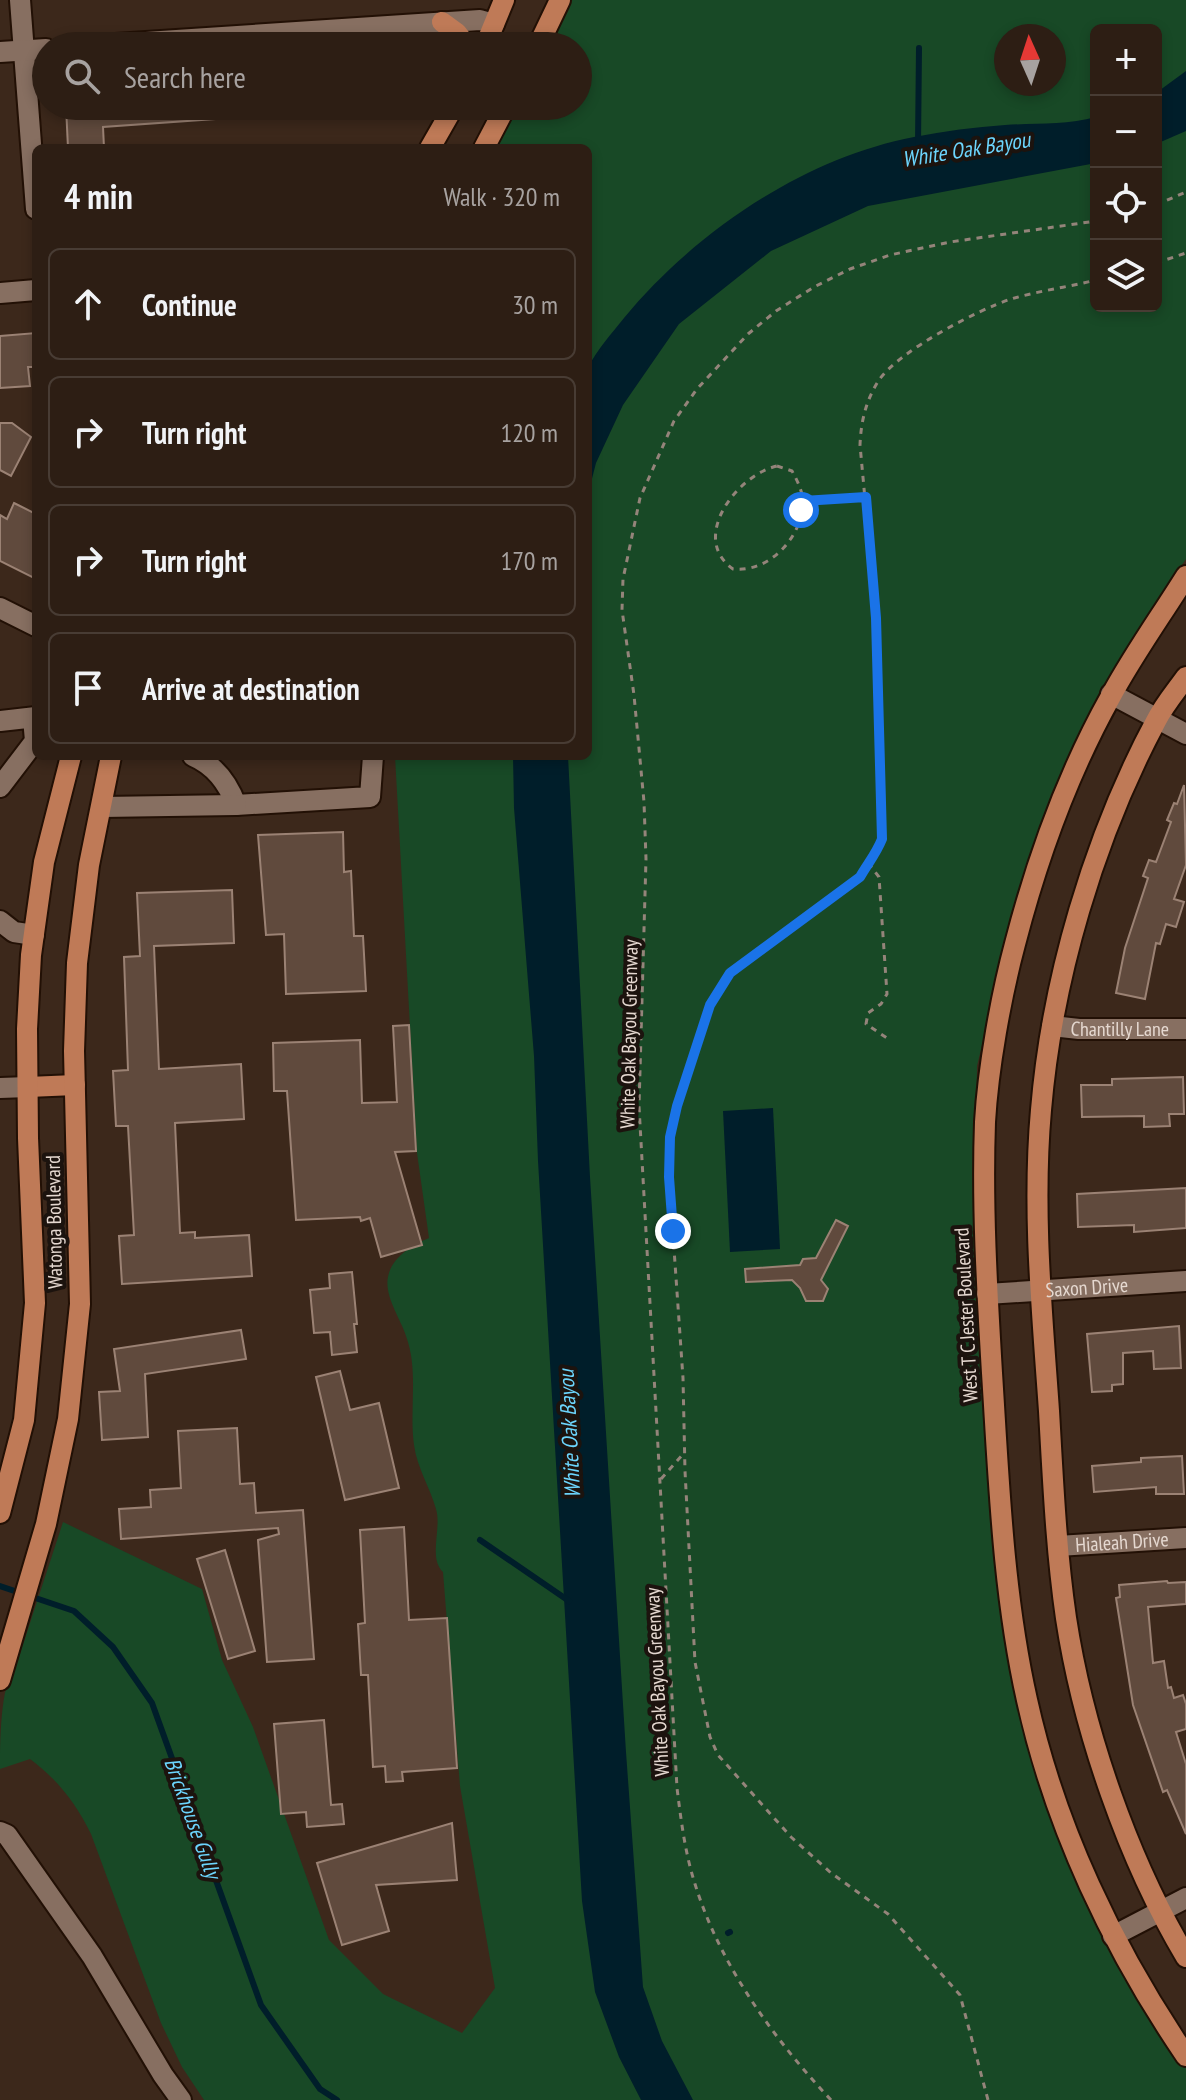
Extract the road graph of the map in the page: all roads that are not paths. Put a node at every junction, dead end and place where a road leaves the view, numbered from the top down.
1 (20, 0) edge
2 (504, 0) edge
3 (560, 0) edge
4 (442, 22) junction
5 (494, 24) junction
6 (293, 32) edge
7 (456, 32) edge
8 (491, 32) edge
9 (545, 32) edge
10 (25, 50) junction
11 (32, 50) edge
12 (0, 52) edge
13 (446, 120) edge
14 (499, 120) edge
15 (432, 144) edge
16 (486, 144) edge
17 (32, 151) edge
18 (32, 290) edge
19 (0, 293) edge
20 (1186, 576) edge
21 (0, 608) edge
22 (32, 624) edge
23 (1186, 677) edge
24 (1111, 694) junction
25 (32, 718) edge
26 (1157, 718) junction
27 (0, 721) edge
28 (1186, 734) edge
29 (32, 745) edge
30 (70, 760) edge
31 (110, 760) edge
32 (202, 760) edge
33 (373, 760) edge
34 (0, 787) edge
35 (236, 805) junction
36 (102, 807) junction
37 (0, 921) edge
38 (34, 935) junction
39 (1052, 1026) junction
40 (1186, 1029) edge
41 (75, 1085) junction
42 (28, 1087) junction
43 (0, 1088) edge
44 (1186, 1281) edge
45 (1041, 1291) junction
46 (987, 1294) junction
47 (0, 1513) edge
48 (1186, 1538) edge
49 (1058, 1546) junction
50 (0, 1680) edge
51 (0, 1832) edge
52 (1186, 1898) edge
53 (1159, 1912) junction
54 (1113, 1936) junction
55 (1186, 1957) edge
56 (1186, 2056) edge
57 (181, 2100) edge

1 - 10 street
2 - 5 main road
3 - 9 main road
4 - 5 street
4 - 6 street
4 - 7 main road
5 - 8 main road
10 - 11 street
10 - 12 street
10 - 17 street
13 - 15 main road
14 - 16 main road
18 - 19 street
20 - 24 main road, West T C Jester Boulevard
21 - 22 street
23 - 26 main road
24 - 26 street
24 - 46 main road, West T C Jester Boulevard
25 - 27 street
26 - 28 street
26 - 39 main road
29 - 34 street
30 - 38 main road, Watonga Boulevard
31 - 36 main road, Watonga Boulevard
32 - 35 street
33 - 35 street
35 - 36 street
36 - 41 main road, Watonga Boulevard
37 - 38 street
38 - 42 main road, Watonga Boulevard
39 - 40 street, Chantilly Lane
39 - 45 main road
41 - 42 main road
41 - 50 main road, Watonga Boulevard
42 - 43 street
42 - 47 main road, Watonga Boulevard
44 - 45 street, Saxon Drive
45 - 46 street, Saxon Drive
45 - 49 main road
46 - 54 main road, West T C Jester Boulevard
48 - 49 street, Hialeah Drive
49 - 53 main road
51 - 57 street
52 - 53 street
53 - 54 street
53 - 55 main road
54 - 56 main road, West T C Jester Boulevard

